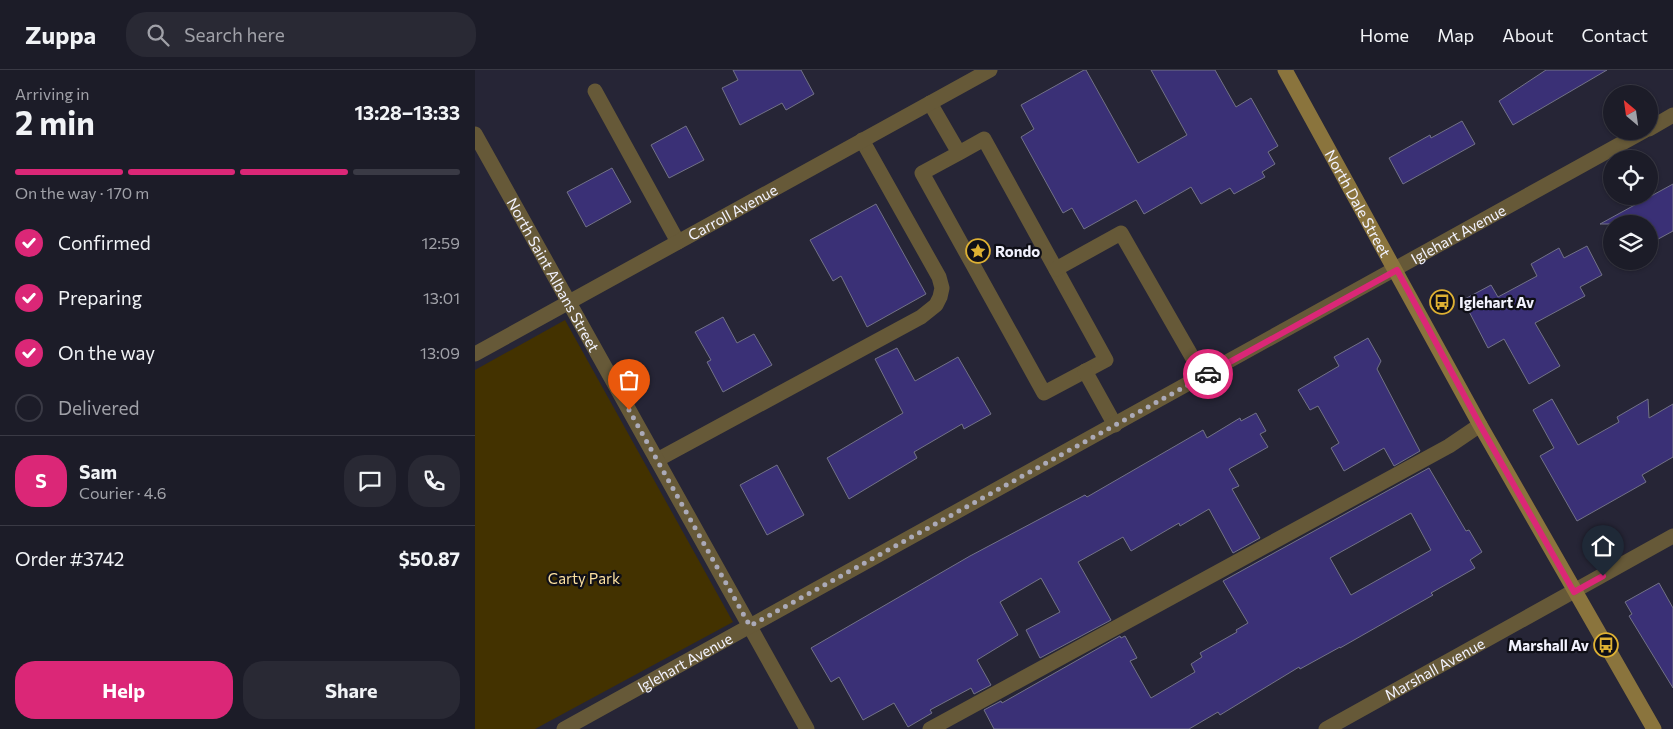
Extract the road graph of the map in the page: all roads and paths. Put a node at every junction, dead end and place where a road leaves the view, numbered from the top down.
1 (990, 70) edge
2 (1285, 70) edge
3 (595, 91) dead end
4 (931, 103) junction
5 (1673, 115) edge
6 (1658, 124) edge
7 (475, 134) edge
8 (862, 140) junction
9 (1628, 140) edge
10 (479, 150) edge
11 (959, 153) junction
12 (678, 242) junction
13 (1056, 269) junction
14 (1397, 270) junction
15 (569, 303) junction
16 (475, 354) edge
17 (1085, 371) junction
18 (1203, 376) junction
19 (1115, 425) junction
20 (1480, 425) junction
21 (657, 460) junction
22 (1673, 536) edge
23 (1574, 592) junction
24 (750, 626) junction
25 (564, 729) edge
26 (807, 729) edge
27 (930, 729) edge
28 (1326, 729) edge
29 (1654, 729) edge

1 - 4 street, Carroll Avenue
2 - 14 main road, North Dale Street
3 - 12 street
4 - 8 street, Carroll Avenue
4 - 11 street
5 - 6 street
7 - 10 street, North Saint Albans Street
8 - 12 street, Carroll Avenue
8 - 21 street
9 - 14 street, Iglehart Avenue
10 - 15 street, North Saint Albans Street
11 - 13 street
11 - 17 street
12 - 15 street, Carroll Avenue
13 - 17 street
13 - 18 street
14 - 18 street, Iglehart Avenue
14 - 20 main road, North Dale Street
15 - 16 street, Carroll Avenue
15 - 21 street, North Saint Albans Street
17 - 19 street
18 - 19 street, Iglehart Avenue
19 - 24 street, Iglehart Avenue
20 - 23 main road, North Dale Street
20 - 27 street
21 - 24 street, North Saint Albans Street
22 - 23 street, Marshall Avenue
23 - 28 street, Marshall Avenue
23 - 29 main road, North Dale Street
24 - 25 street, Iglehart Avenue
24 - 26 street, North Saint Albans Street

